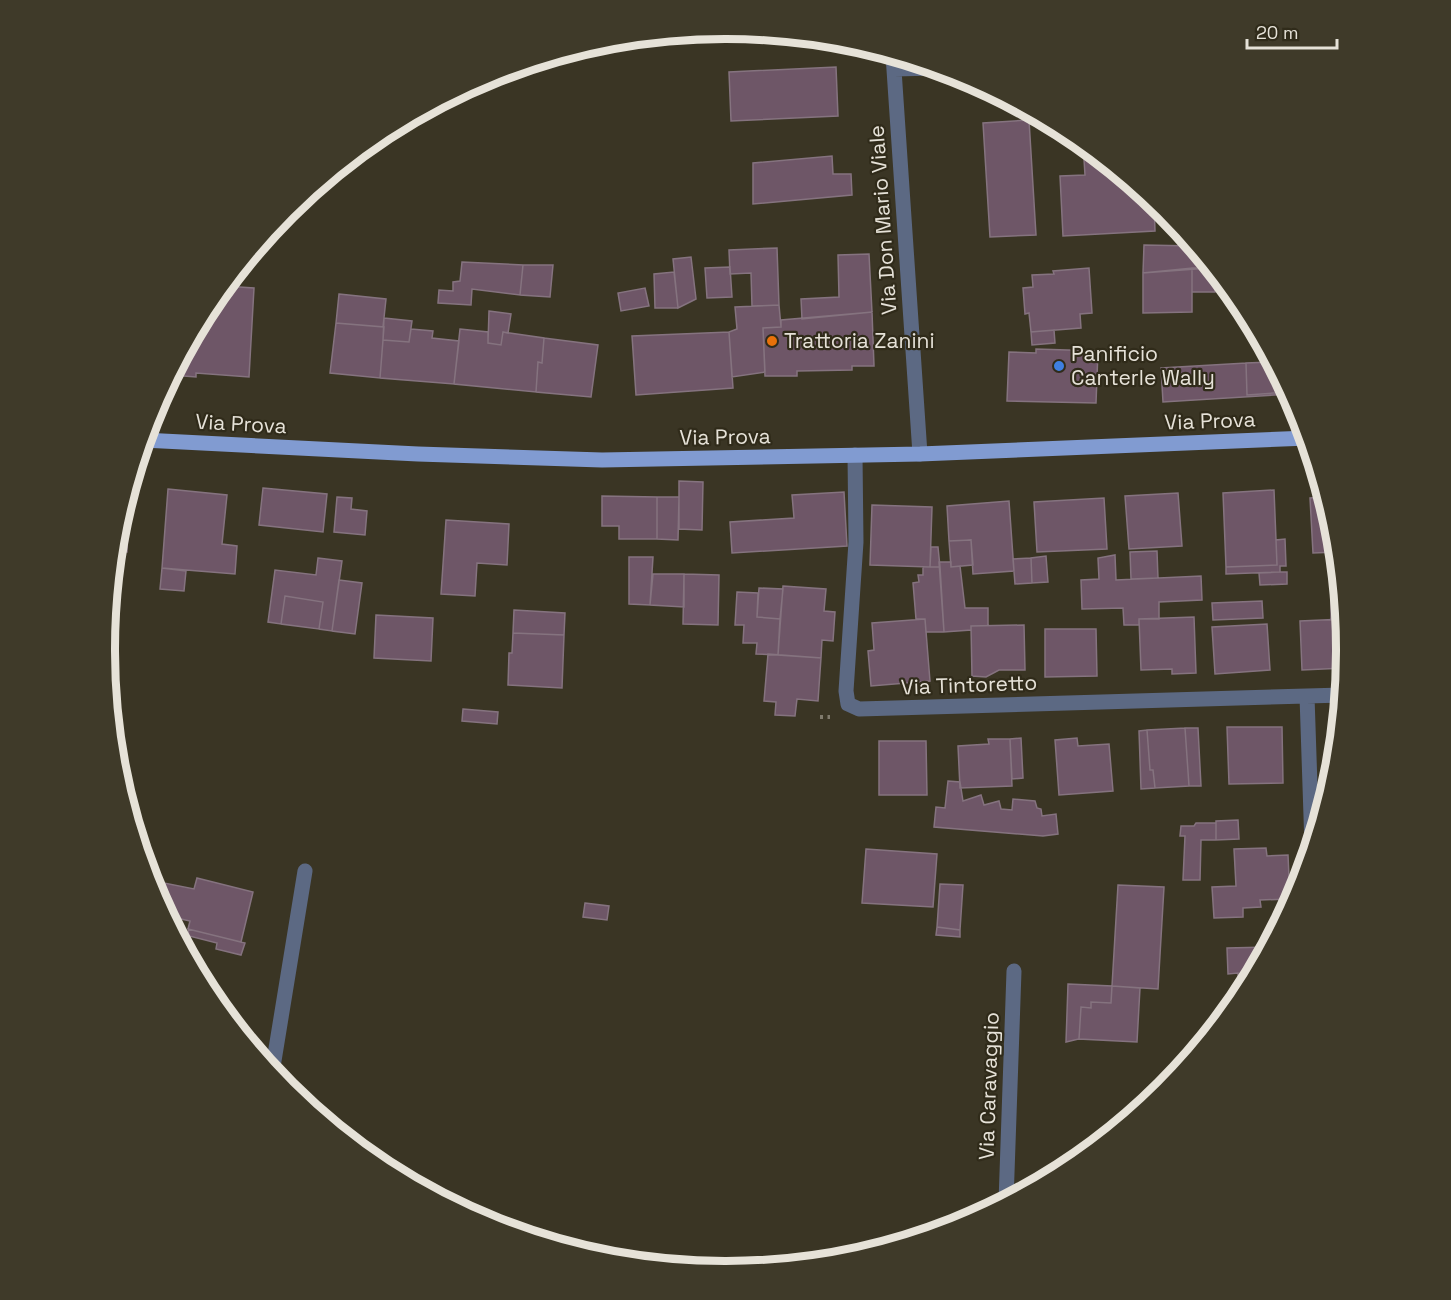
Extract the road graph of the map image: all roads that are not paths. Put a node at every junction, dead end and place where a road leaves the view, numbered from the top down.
1 (894, 62) edge
2 (1298, 438) edge
3 (152, 440) edge
4 (920, 454) junction
5 (855, 455) junction
6 (1334, 695) edge
7 (1307, 696) junction
8 (1311, 823) edge
9 (305, 871) dead end
10 (1014, 971) dead end
11 (274, 1061) edge
12 (1006, 1192) edge

1 - 4 street, Via Don Mario Viale
2 - 4 main road, Via Prova
3 - 5 main road, Via Prova
4 - 5 main road, Via Prova
5 - 7 street, Via Tintoretto
6 - 7 street, Via Tintoretto
7 - 8 street
9 - 11 street
10 - 12 street, Via Caravaggio

